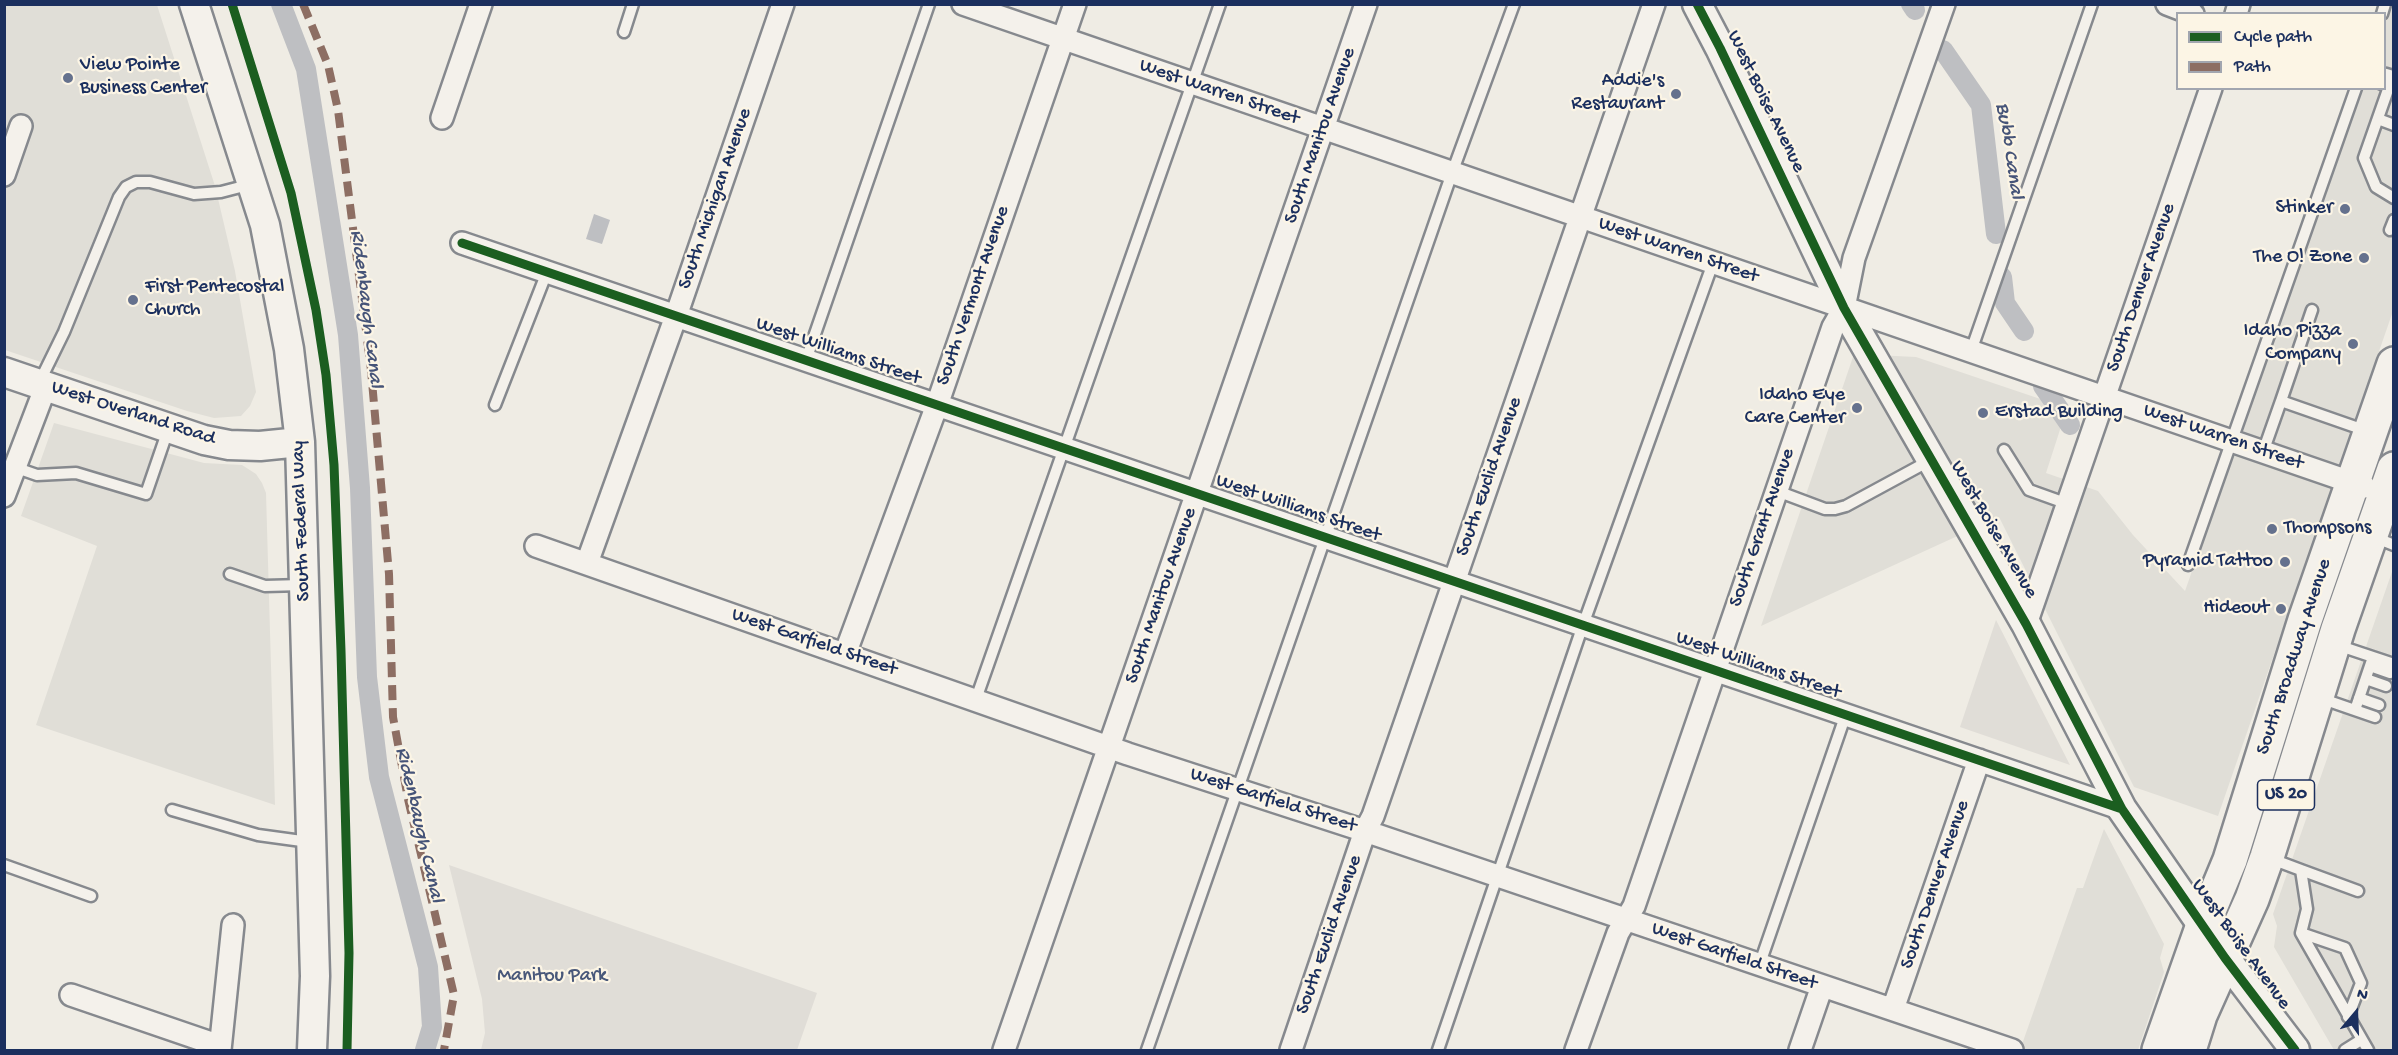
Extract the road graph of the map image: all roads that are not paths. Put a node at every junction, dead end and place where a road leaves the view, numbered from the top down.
1 (194, 4) edge
2 (481, 4) edge
3 (633, 4) edge
4 (783, 4) edge
5 (929, 4) edge
6 (963, 4) edge
7 (1075, 4) edge
8 (1220, 4) edge
9 (1366, 4) edge
10 (1514, 4) edge
11 (1654, 4) edge
12 (1697, 4) edge
13 (1944, 4) edge
14 (2092, 4) edge
15 (2167, 4) edge
16 (2188, 12) edge
17 (624, 32) dead end
18 (1063, 39) junction
19 (2390, 79) edge
20 (1193, 84) junction
21 (2210, 90) edge
22 (2355, 90) edge
23 (442, 118) dead end
24 (2378, 119) junction
25 (2394, 125) edge
26 (21, 126) dead end
27 (1323, 129) junction
28 (1452, 173) junction
29 (4, 175) edge
30 (252, 184) junction
31 (2392, 193) edge
32 (1580, 217) junction
33 (462, 243) dead end
34 (1713, 263) junction
35 (547, 272) junction
36 (1844, 308) junction
37 (2312, 310) dead end
38 (676, 316) junction
39 (1971, 351) junction
40 (806, 360) junction
41 (2394, 364) edge
42 (4, 372) edge
43 (43, 385) junction
44 (2104, 397) junction
45 (2281, 401) junction
46 (495, 405) dead end
47 (937, 405) junction
48 (169, 429) junction
49 (2370, 432) junction
50 (2231, 441) junction
51 (300, 442) junction
52 (1064, 448) junction
53 (2004, 450) dead end
54 (2263, 452) junction
55 (1932, 460) junction
56 (14, 467) junction
57 (2352, 483) junction
58 (2391, 486) edge
59 (1777, 491) junction
60 (1197, 494) junction
61 (4, 496) edge
62 (2068, 504) junction
63 (1326, 537) junction
64 (2382, 540) edge
65 (536, 546) dead end
66 (587, 563) junction
67 (2188, 565) dead end
68 (230, 574) dead end
69 (1454, 581) junction
70 (305, 585) junction
71 (2026, 624) junction
72 (1583, 626) junction
73 (2334, 644) junction
74 (845, 654) junction
75 (2372, 662) junction
76 (2392, 668) edge
77 (1715, 670) junction
78 (2366, 679) junction
79 (2386, 686) dead end
80 (2317, 697) junction
81 (2359, 698) junction
82 (976, 699) junction
83 (2379, 705) dead end
84 (2355, 710) junction
85 (1846, 714) junction
86 (2375, 717) dead end
87 (1109, 748) junction
88 (1979, 760) junction
89 (1236, 790) junction
90 (2122, 809) junction
91 (172, 810) dead end
92 (1365, 831) junction
93 (312, 843) junction
94 (2267, 857) junction
95 (4, 865) edge
96 (2301, 870) junction
97 (1496, 876) junction
98 (2358, 891) dead end
99 (92, 896) dead end
100 (1626, 920) junction
101 (233, 925) dead end
102 (2203, 925) junction
103 (2301, 933) junction
104 (2224, 958) junction
105 (1759, 966) junction
106 (1822, 986) junction
107 (71, 995) dead end
108 (1893, 1009) junction
109 (2348, 1017) junction
110 (2361, 1040) junction
111 (1989, 1047) edge
112 (220, 1048) edge
113 (312, 1050) edge
114 (1004, 1050) edge
115 (1147, 1050) edge
116 (1291, 1050) edge
117 (1438, 1050) edge
118 (1576, 1050) edge
119 (1800, 1050) edge
120 (2012, 1050) edge
121 (2183, 1050) edge
122 (2295, 1050) edge
123 (2345, 1050) edge
124 (2368, 1050) edge

1 - 30 street, South Federal Way
2 - 23 street
3 - 17 lane
4 - 38 street, South Michigan Avenue
5 - 40 lane
6 - 18 street, West Warren Street
7 - 18 street, South Vermont Avenue
8 - 20 lane
9 - 27 street, South Manitou Avenue
10 - 28 lane
11 - 32 street, South Euclid Avenue
12 - 36 street, West Boise Avenue
13 - 36 street, South Grant Avenue
14 - 39 lane
15 - 16 street
18 - 20 street, West Warren Street
18 - 47 street, South Vermont Avenue
19 - 24 lane
20 - 27 street, West Warren Street
20 - 52 lane
21 - 44 street, South Denver Avenue
22 - 50 lane
24 - 25 lane
24 - 31 lane
26 - 29 street
27 - 28 street, West Warren Street
27 - 60 street, South Manitou Avenue
28 - 32 street, West Warren Street
28 - 63 lane
30 - 43 lane
30 - 51 street, South Federal Way
32 - 34 street, West Warren Street
32 - 69 street, South Euclid Avenue
33 - 35 street, West Williams Street
34 - 36 street, West Warren Street
34 - 72 lane
35 - 38 street, West Williams Street
35 - 46 lane
36 - 39 street, West Warren Street
36 - 55 street, West Boise Avenue
36 - 59 street, South Grant Avenue
37 - 45 lane
38 - 40 street, West Williams Street
38 - 66 street, South Michigan Avenue
39 - 44 street, West Warren Street
40 - 47 street, West Williams Street
41 - 49 main road, South Broadway Avenue / US 20
42 - 43 street, West Overland Road
43 - 48 street, West Overland Road
43 - 56 street
44 - 50 street, West Warren Street
44 - 62 street, South Denver Avenue
45 - 49 lane
45 - 54 lane
47 - 52 street, West Williams Street
47 - 74 street, South Vermont Avenue
48 - 51 street, West Overland Road
48 - 56 lane
49 - 57 main road, South Broadway Avenue / US 20
50 - 54 street, West Warren Street
50 - 67 lane
51 - 70 street, South Federal Way
52 - 60 street, West Williams Street
52 - 82 lane
53 - 62 lane
54 - 57 street, West Warren Street
55 - 59 lane
55 - 71 street, West Boise Avenue
56 - 61 street
57 - 58 street, West Warren Street
57 - 102 main road, South Broadway Avenue / US 20
58 - 64 main road, South Broadway Avenue / US 20
59 - 77 street, South Grant Avenue
60 - 63 street, West Williams Street
60 - 87 street, South Manitou Avenue
62 - 71 street, South Denver Avenue
63 - 69 street, West Williams Street
63 - 89 lane
64 - 73 main road, South Broadway Avenue / US 20
65 - 66 street, West Garfield Street
66 - 74 street, West Garfield Street
68 - 70 lane
69 - 72 street, West Williams Street
69 - 92 street, South Euclid Avenue
70 - 93 street, South Federal Way
71 - 90 street, West Boise Avenue
72 - 77 street, West Williams Street
72 - 97 lane
73 - 75 lane
73 - 80 main road, South Broadway Avenue / US 20
74 - 82 street, West Garfield Street
75 - 76 lane
75 - 78 lane
77 - 85 street, West Williams Street
77 - 100 street, South Grant Avenue
78 - 79 lane
78 - 81 lane
80 - 84 lane
80 - 94 main road, South Broadway Avenue / US 20
81 - 83 lane
81 - 84 lane
82 - 87 street, West Garfield Street
84 - 86 lane
85 - 88 street, West Williams Street
85 - 105 lane
87 - 89 street, West Garfield Street
87 - 114 street, South Manitou Avenue
88 - 90 street, West Williams Street
88 - 108 street, South Denver Avenue
89 - 92 street, West Garfield Street
89 - 115 lane
90 - 102 street, West Boise Avenue
91 - 93 lane
92 - 97 street, West Garfield Street
92 - 116 street, South Euclid Avenue
93 - 113 street, South Federal Way
94 - 96 lane
94 - 104 main road, South Broadway Avenue / US 20
95 - 99 lane
96 - 98 lane
96 - 103 lane
97 - 100 street, West Garfield Street
97 - 117 lane
100 - 105 street, West Garfield Street
100 - 118 street, South Grant Avenue
101 - 112 street
102 - 104 street, West Boise Avenue
102 - 121 main road, South Broadway Avenue / US 20
103 - 109 lane
103 - 109 lane
104 - 121 main road, South Broadway Avenue / US 20
104 - 122 street, West Boise Avenue
105 - 106 street, West Garfield Street
106 - 108 street, West Garfield Street
106 - 119 street
107 - 112 street
108 - 111 street, West Garfield Street
109 - 110 lane
110 - 123 lane
110 - 124 lane
111 - 120 street, West Garfield Street

